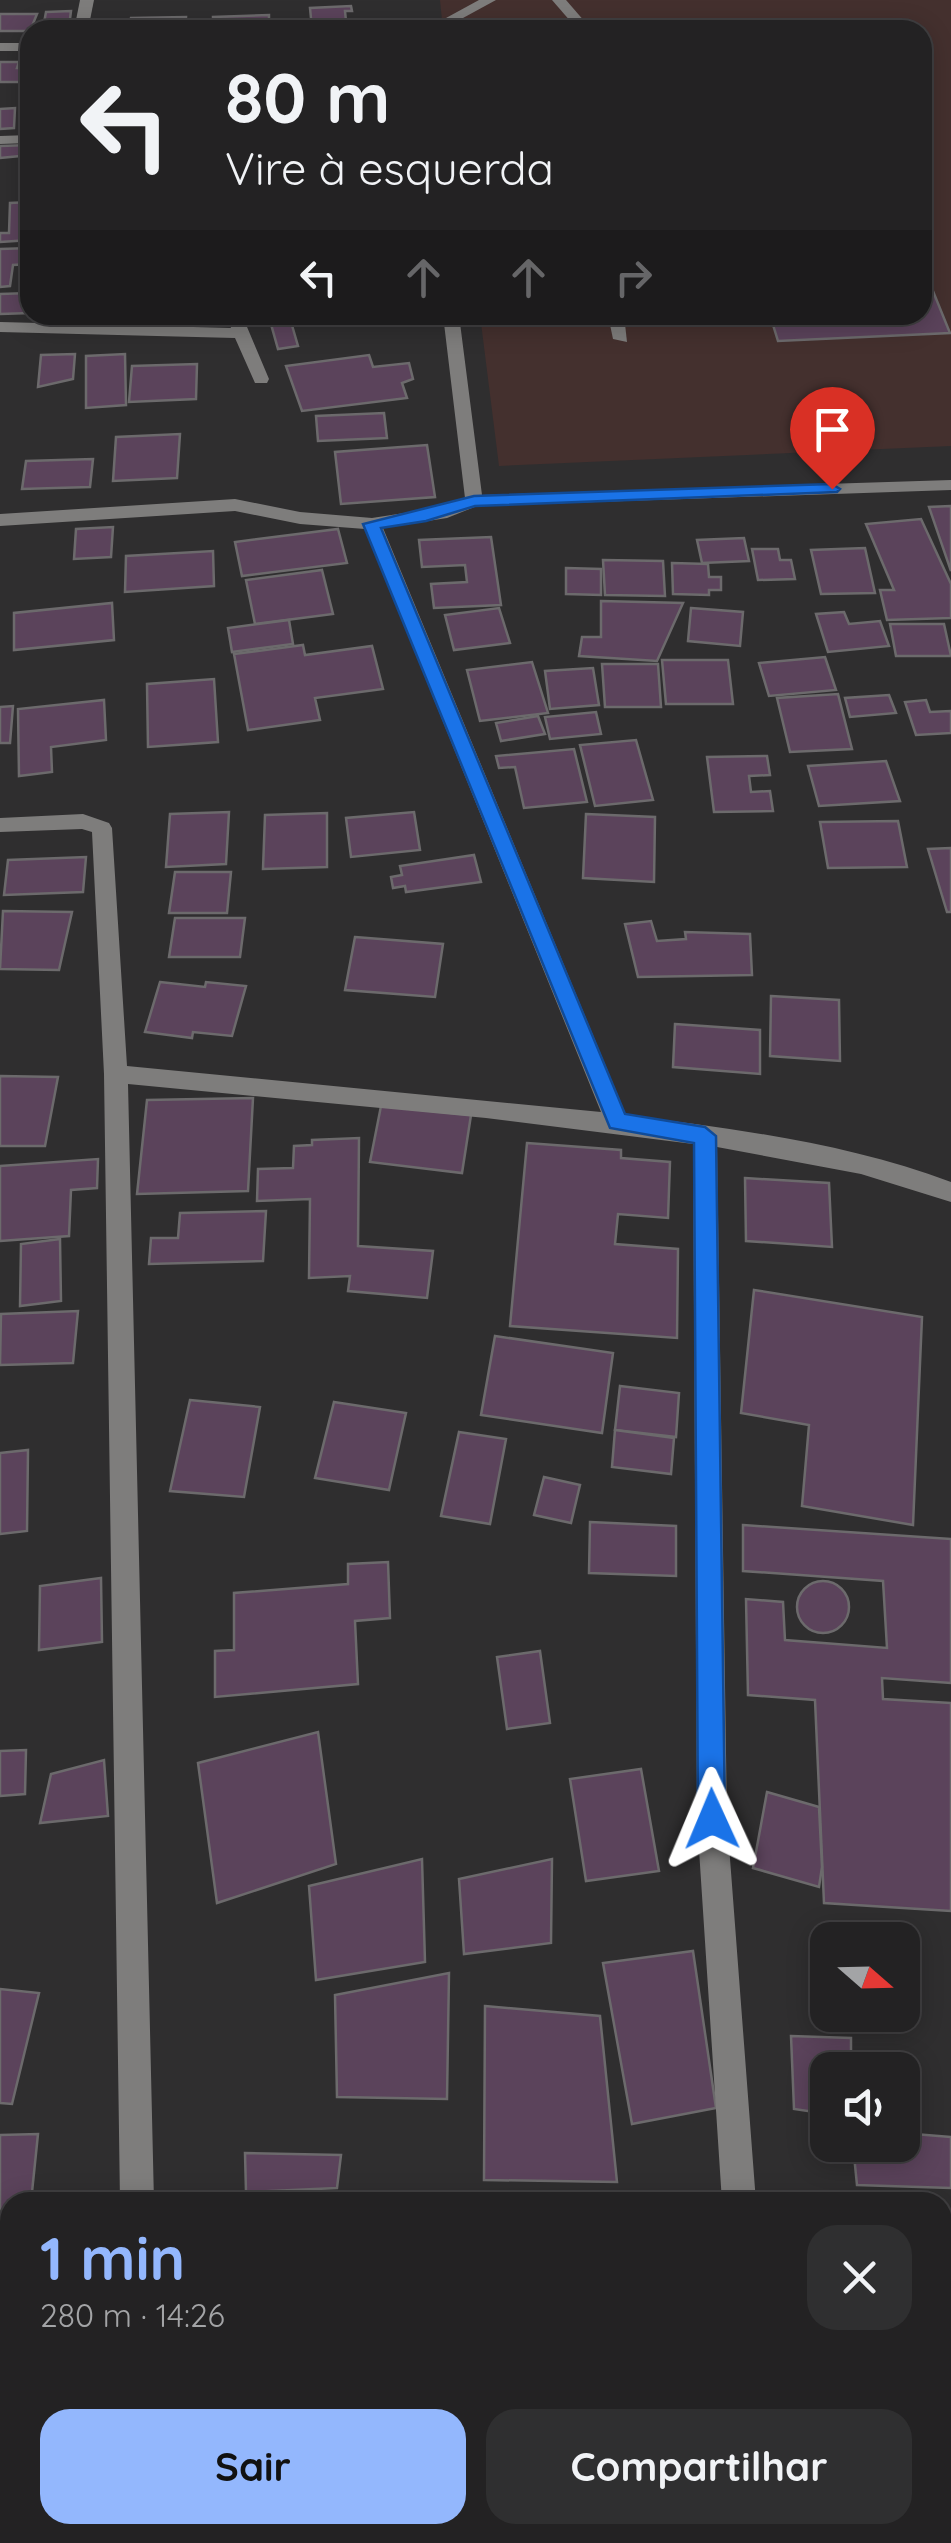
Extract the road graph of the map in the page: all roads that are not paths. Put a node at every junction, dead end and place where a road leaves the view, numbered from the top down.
1 (490, 0) edge
2 (559, 0) edge
3 (451, 20) edge
4 (576, 20) edge
5 (112, 325) edge
6 (237, 325) edge
7 (452, 325) edge
8 (618, 325) edge
9 (240, 333) junction
10 (621, 340) dead end
11 (260, 379) dead end
12 (951, 485) edge
13 (474, 502) junction
14 (0, 520) edge
15 (372, 524) junction
16 (0, 825) edge
17 (116, 1074) junction
18 (617, 1122) junction
19 (705, 1136) junction
20 (951, 1192) edge
21 (137, 2192) edge
22 (738, 2192) edge

1 - 3 street
2 - 4 street
5 - 9 street
6 - 9 street
7 - 13 street
8 - 10 street
9 - 11 street
12 - 13 street
13 - 15 street
14 - 15 street
15 - 18 street
16 - 17 street
17 - 18 street
17 - 21 street
18 - 19 street
19 - 20 street
19 - 22 street

